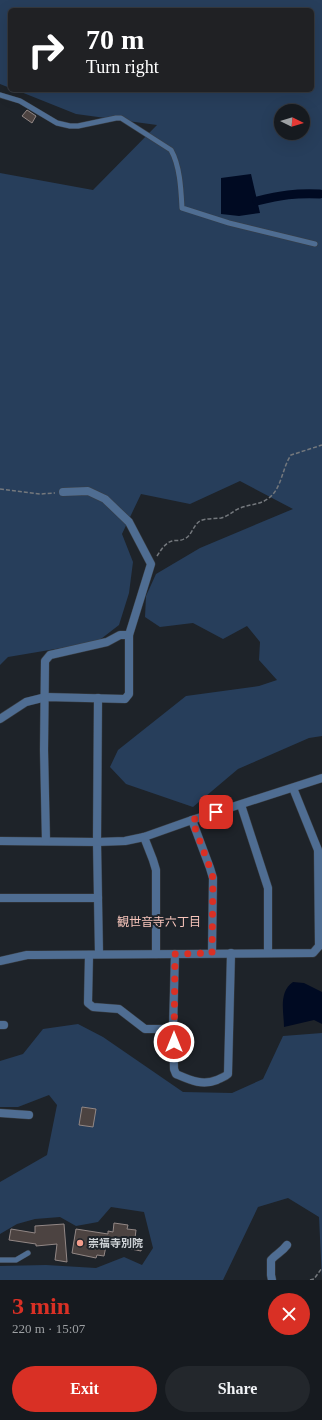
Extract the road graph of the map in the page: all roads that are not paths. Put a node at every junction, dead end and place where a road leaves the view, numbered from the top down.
1 (0, 95) edge
2 (315, 244) dead end
3 (63, 492) road end
4 (129, 635) junction
5 (46, 697) junction
6 (98, 698) junction
7 (0, 719) edge
8 (322, 778) edge
9 (293, 788) junction
10 (241, 805) junction
11 (192, 820) junction
12 (144, 837) junction
13 (0, 841) edge
14 (46, 841) junction
15 (97, 842) junction
16 (320, 848) edge
17 (0, 898) edge
18 (98, 898) junction
19 (212, 953) junction
20 (231, 953) junction
21 (268, 953) junction
22 (99, 954) junction
23 (156, 954) junction
24 (175, 954) junction
25 (89, 955) junction
26 (0, 962) edge
27 (173, 1028) junction
28 (0, 1113) edge
29 (29, 1115) dead end
30 (287, 1244) dead end
31 (28, 1254) dead end
32 (0, 1260) edge
33 (272, 1280) edge

1 - 2 lane
3 - 4 street
4 - 5 street
4 - 6 street
5 - 6 street
5 - 7 street
5 - 14 street
6 - 15 street
8 - 9 street
9 - 10 street
9 - 16 street
10 - 11 street
10 - 21 street
11 - 12 street
11 - 19 street
12 - 15 street
12 - 23 street
13 - 14 street
14 - 15 street
15 - 18 street
16 - 21 street
17 - 18 street
18 - 22 street
19 - 20 street
19 - 24 street
20 - 21 street
20 - 27 street
22 - 23 street
22 - 25 street
23 - 24 street
24 - 27 street
25 - 26 street
25 - 27 street
28 - 29 street
30 - 33 street
31 - 32 lane

